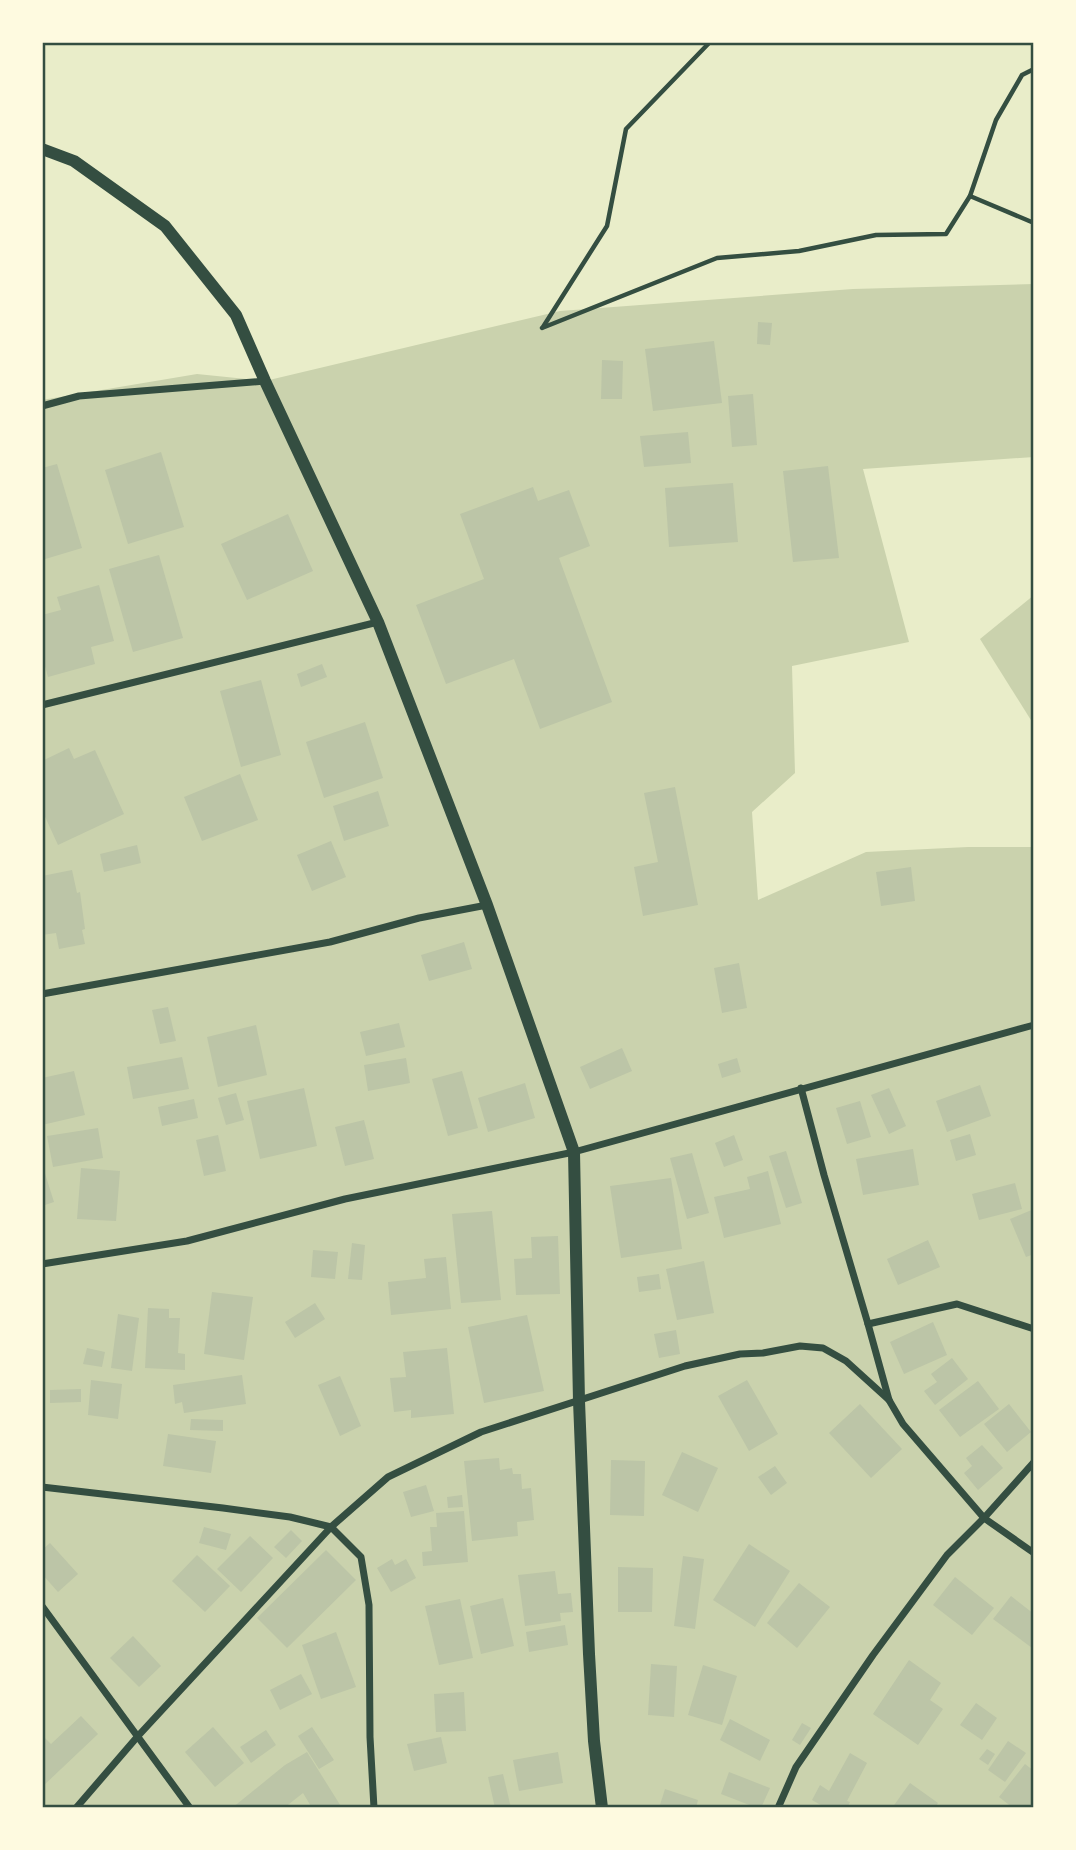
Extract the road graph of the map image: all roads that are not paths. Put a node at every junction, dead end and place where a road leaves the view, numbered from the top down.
1 (42, 149) edge
2 (265, 381) junction
3 (42, 406) edge
4 (379, 622) junction
5 (42, 705) edge
6 (487, 905) junction
7 (42, 994) edge
8 (1034, 1025) edge
9 (802, 1088) junction
10 (574, 1152) junction
11 (42, 1264) edge
12 (868, 1324) junction
13 (1034, 1329) edge
14 (888, 1400) junction
15 (579, 1401) junction
16 (1034, 1462) edge
17 (42, 1487) edge
18 (984, 1518) junction
19 (331, 1527) junction
20 (1034, 1553) edge
21 (42, 1606) edge
22 (138, 1736) junction
23 (76, 1808) edge
24 (190, 1808) edge
25 (374, 1808) edge
26 (602, 1808) edge
27 (778, 1808) edge

1 - 2 street
2 - 3 street
2 - 4 street
4 - 5 street
4 - 6 street
6 - 7 street
6 - 10 street
8 - 9 street
9 - 10 street
9 - 12 street
10 - 11 street
10 - 15 street
12 - 13 street
12 - 14 street
14 - 15 street
14 - 18 street
15 - 19 street
15 - 26 street
16 - 18 street
17 - 19 street
18 - 20 street
18 - 27 street
19 - 22 street
19 - 25 street
21 - 22 street
22 - 23 street
22 - 24 street

